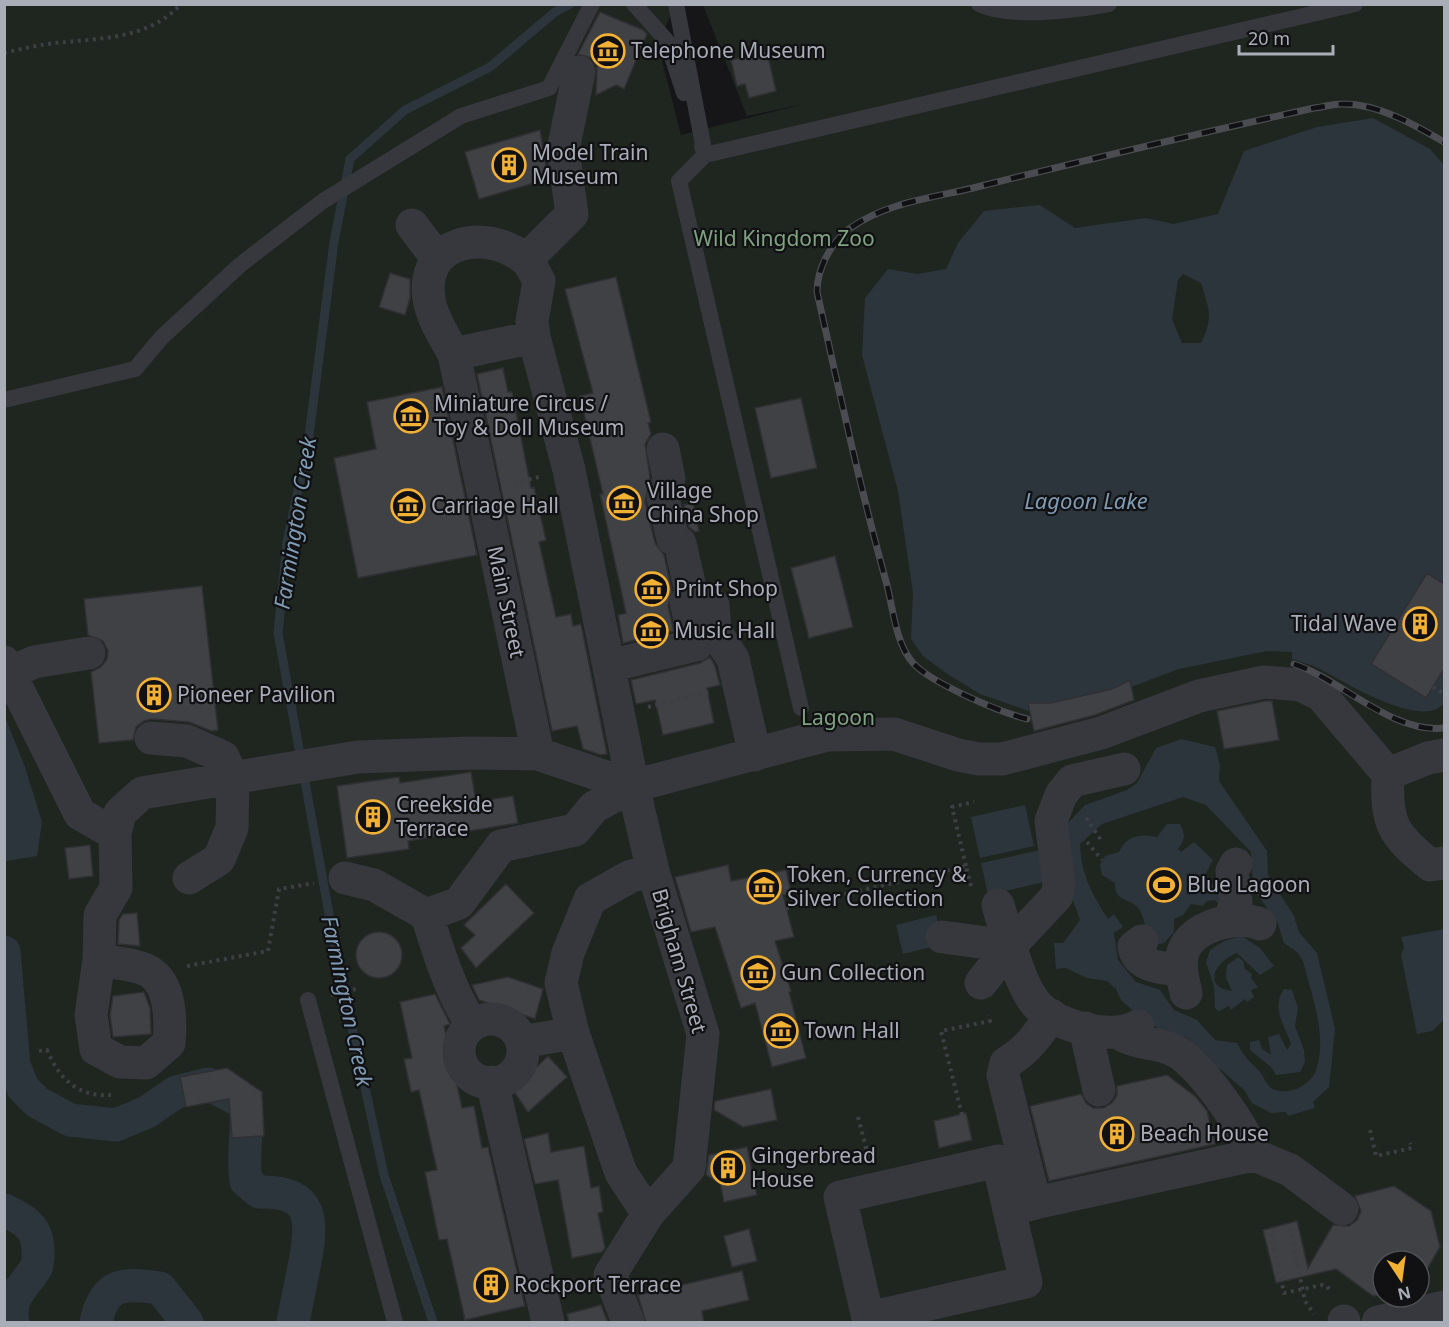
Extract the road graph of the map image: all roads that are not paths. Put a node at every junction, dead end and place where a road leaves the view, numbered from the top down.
1 (592, 4) edge
2 (634, 4) edge
3 (676, 4) edge
4 (979, 4) edge
5 (1109, 4) edge
6 (1355, 4) edge
7 (579, 72) dead end
8 (705, 156) junction
9 (412, 225) dead end
10 (437, 258) junction
11 (526, 260) junction
12 (534, 337) junction
13 (454, 354) junction
14 (4, 400) edge
15 (663, 449) dead end
16 (713, 605) dead end
17 (89, 653) dead end
18 (609, 666) junction
19 (7, 668) edge
20 (801, 708) dead end
21 (151, 738) dead end
22 (538, 754) junction
23 (755, 755) junction
24 (1444, 755) edge
25 (1115, 766) dead end
26 (1388, 774) junction
27 (233, 778) junction
28 (633, 786) junction
29 (115, 834) junction
30 (1444, 863) edge
31 (1236, 864) dead end
32 (653, 871) junction
33 (189, 878) dead end
34 (345, 878) dead end
35 (998, 905) road end
36 (427, 915) junction
37 (942, 937) dead end
38 (1142, 941) dead end
39 (1010, 946) junction
40 (99, 960) junction
41 (981, 983) road end
42 (308, 1000) dead end
43 (1051, 1015) junction
44 (472, 1025) junction
45 (1086, 1028) junction
46 (573, 1033) junction
47 (522, 1042) junction
48 (492, 1082) junction
49 (1099, 1090) dead end
50 (1254, 1155) junction
51 (1022, 1207) junction
52 (1342, 1209) dead end
53 (648, 1214) junction
54 (1444, 1307) edge
55 (1353, 1319) edge
56 (395, 1323) edge
57 (548, 1323) edge
58 (628, 1323) edge

1 - 14 lane
2 - 8 lane
3 - 8 lane
4 - 5 lane
6 - 8 lane
7 - 11 street
8 - 20 lane
9 - 10 street
10 - 11 street
10 - 13 street
11 - 12 street
12 - 13 street
12 - 18 street
13 - 22 street, Main Street
15 - 18 street
16 - 23 street
17 - 19 street
18 - 28 street
19 - 29 street
21 - 27 street
22 - 27 street
22 - 28 street
23 - 26 street
23 - 28 street
24 - 26 street
25 - 39 street
26 - 30 street
27 - 29 street
27 - 33 street
28 - 32 street, Brigham Street
28 - 36 street
29 - 40 street
31 - 38 street
32 - 46 street, Brigham Street
32 - 53 street, Brigham Street
34 - 36 street
35 - 39 street
36 - 44 street
37 - 39 street
39 - 41 street
39 - 43 street
40 - 40 street
42 - 56 lane
43 - 45 street
43 - 51 street
44 - 47 street
44 - 48 street
45 - 49 street
45 - 50 street
46 - 47 street
46 - 53 street, Brigham Street
47 - 48 street
48 - 57 street
50 - 51 street
50 - 52 street
51 - 51 street
53 - 58 street, Brigham Street
54 - 55 street

